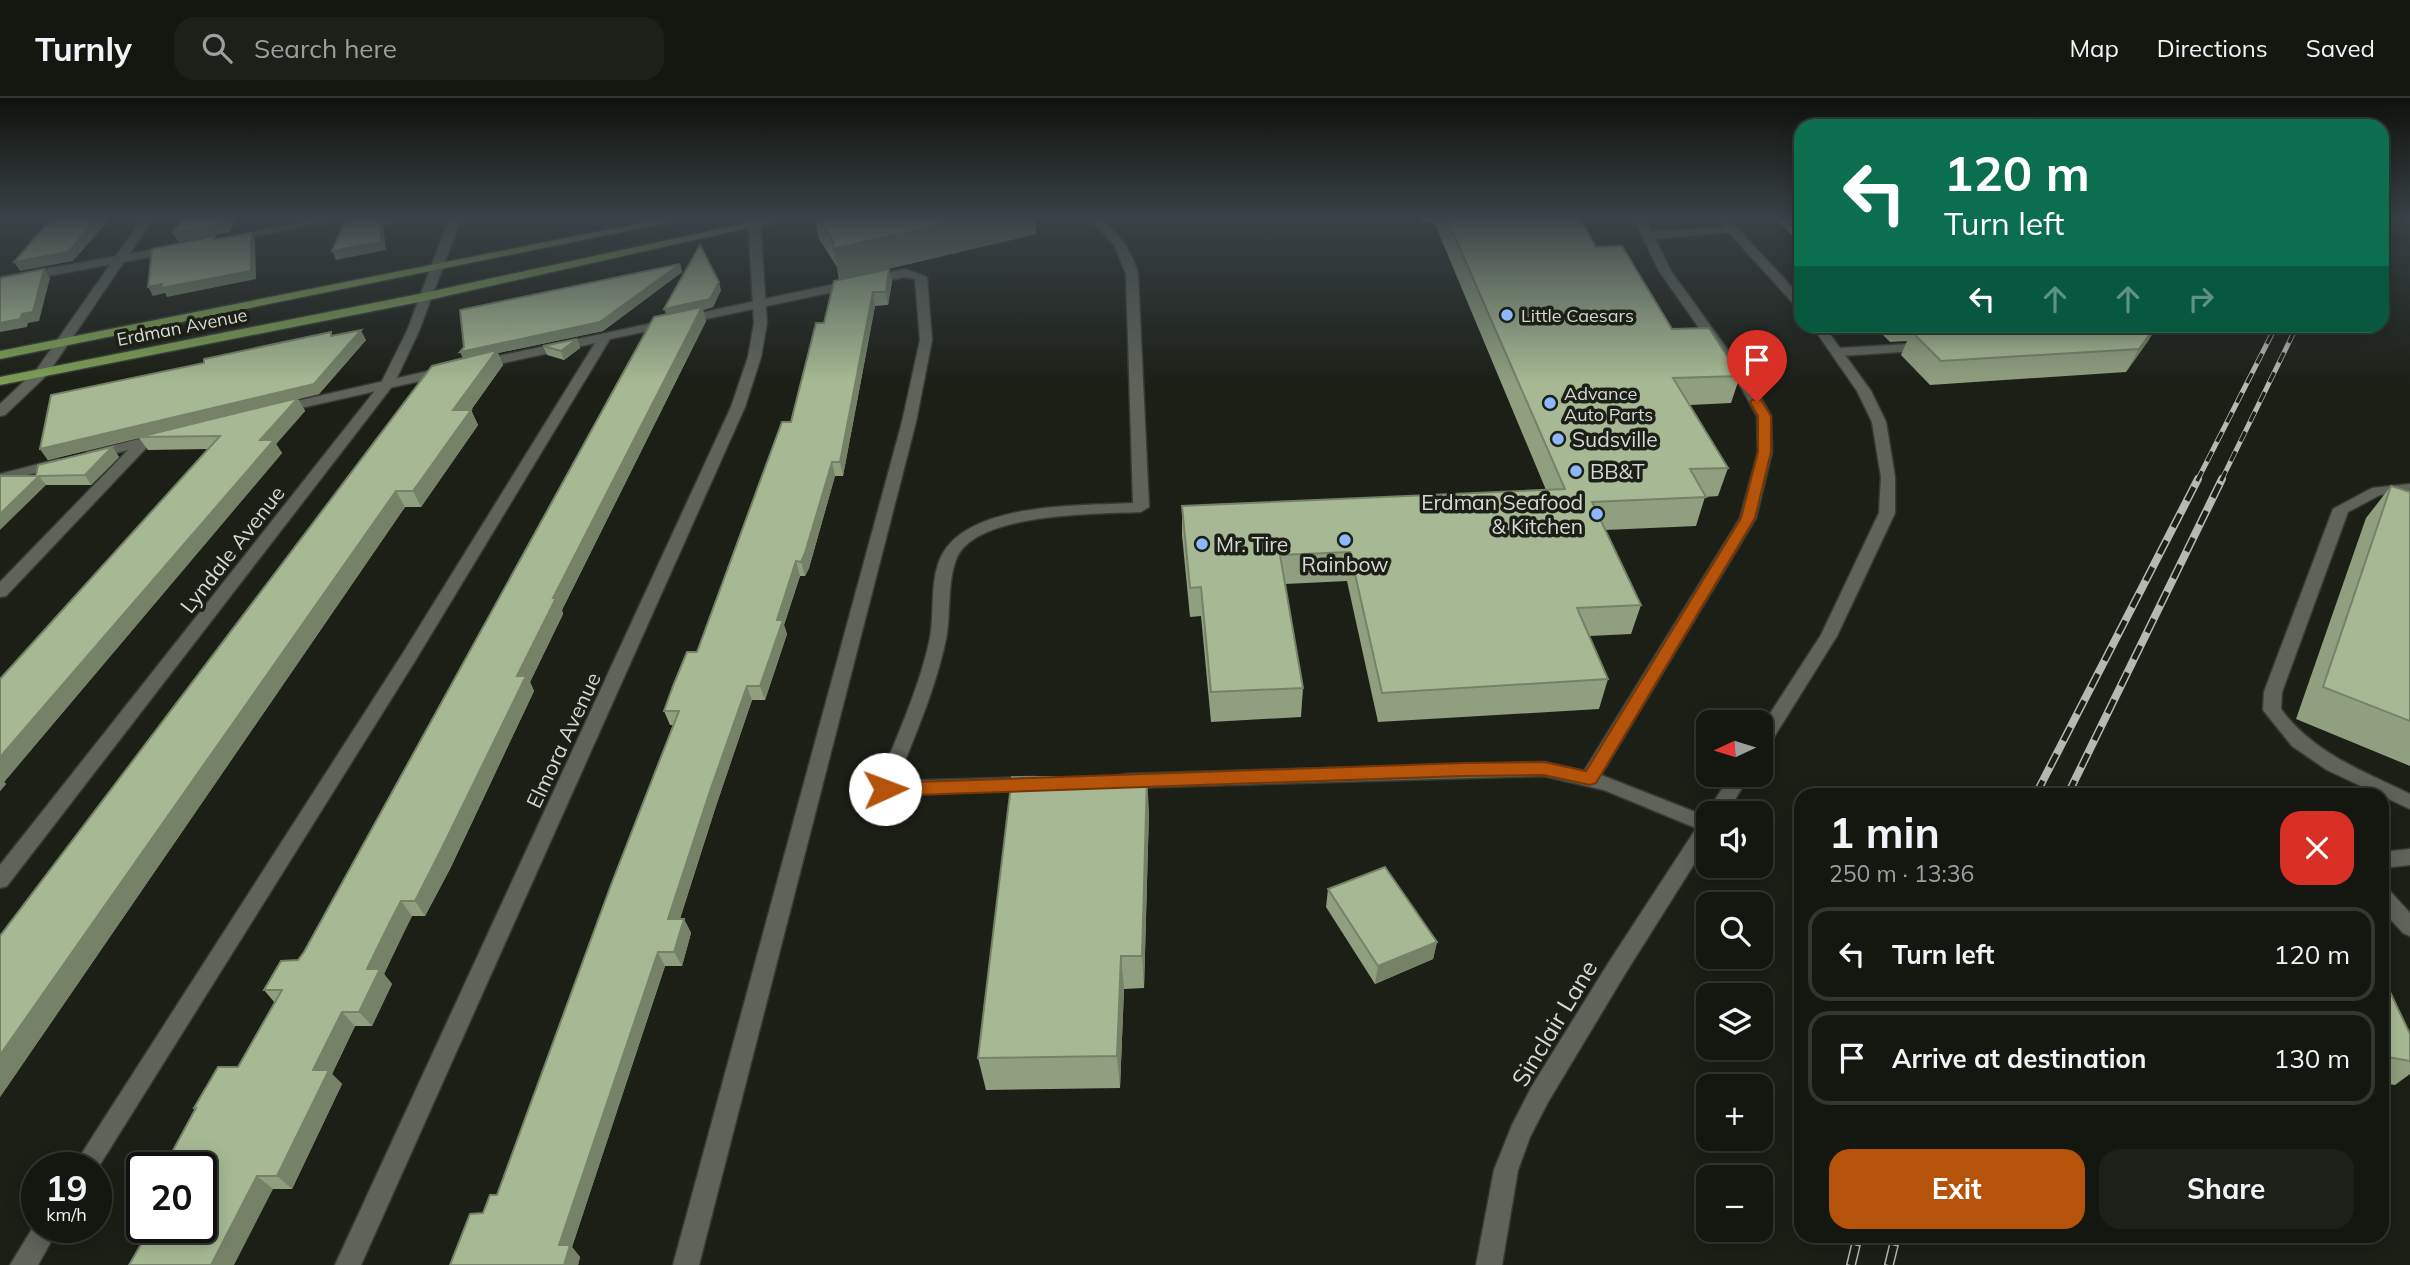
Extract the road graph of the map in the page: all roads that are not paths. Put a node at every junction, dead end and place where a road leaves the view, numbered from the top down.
1 (43, 273) edge
2 (110, 273) edge
3 (413, 273) edge
4 (433, 273) edge
5 (528, 273) edge
6 (758, 273) edge
7 (899, 273) edge
8 (911, 273) edge
9 (1132, 273) edge
10 (1667, 273) edge
11 (1772, 273) edge
12 (0, 281) edge
13 (424, 297) junction
14 (1794, 297) edge
15 (761, 305) junction
16 (1824, 333) edge
17 (605, 337) junction
18 (62, 343) junction
19 (1946, 346) edge
20 (1839, 352) junction
21 (0, 355) edge
22 (42, 372) junction
23 (0, 381) edge
24 (387, 384) junction
25 (0, 412) edge
26 (265, 412) edge
27 (184, 432) edge
28 (144, 441) junction
29 (0, 478) edge
30 (2410, 488) edge
31 (0, 592) edge
32 (1773, 724) edge
33 (1590, 778) junction
34 (1101, 782) edge
35 (1060, 783) edge
36 (2383, 788) edge
37 (2389, 791) edge
38 (2410, 802) edge
39 (1696, 820) edge
40 (1696, 844) edge
41 (2410, 857) edge
42 (2389, 859) edge
43 (0, 880) edge
44 (2389, 904) edge
45 (2410, 927) edge
46 (95, 1152) edge
47 (37, 1243) edge
48 (23, 1265) edge
49 (348, 1265) edge
50 (686, 1265) edge
51 (1489, 1265) edge

1 - 12 street
2 - 18 street
3 - 18 main road, Erdman Avenue
4 - 13 street, Lyndale Avenue
5 - 13 main road, Erdman Avenue
6 - 15 street, Elmora Avenue
7 - 15 street
8 - 50 street
9 - 35 street
10 - 33 street
11 - 14 street
13 - 22 main road, Erdman Avenue
13 - 24 street, Lyndale Avenue
15 - 17 street
15 - 49 street, Elmora Avenue
16 - 20 street
17 - 24 street
17 - 46 street
18 - 21 main road, Erdman Avenue
18 - 22 street
19 - 20 street
20 - 32 street
22 - 23 main road, Erdman Avenue
22 - 25 street
24 - 26 street
24 - 43 street, Lyndale Avenue
27 - 28 street
28 - 29 street
28 - 31 street
30 - 36 street
33 - 34 street
33 - 39 street
37 - 38 street
40 - 51 street, Sinclair Lane
41 - 42 street
44 - 45 street
47 - 48 street

